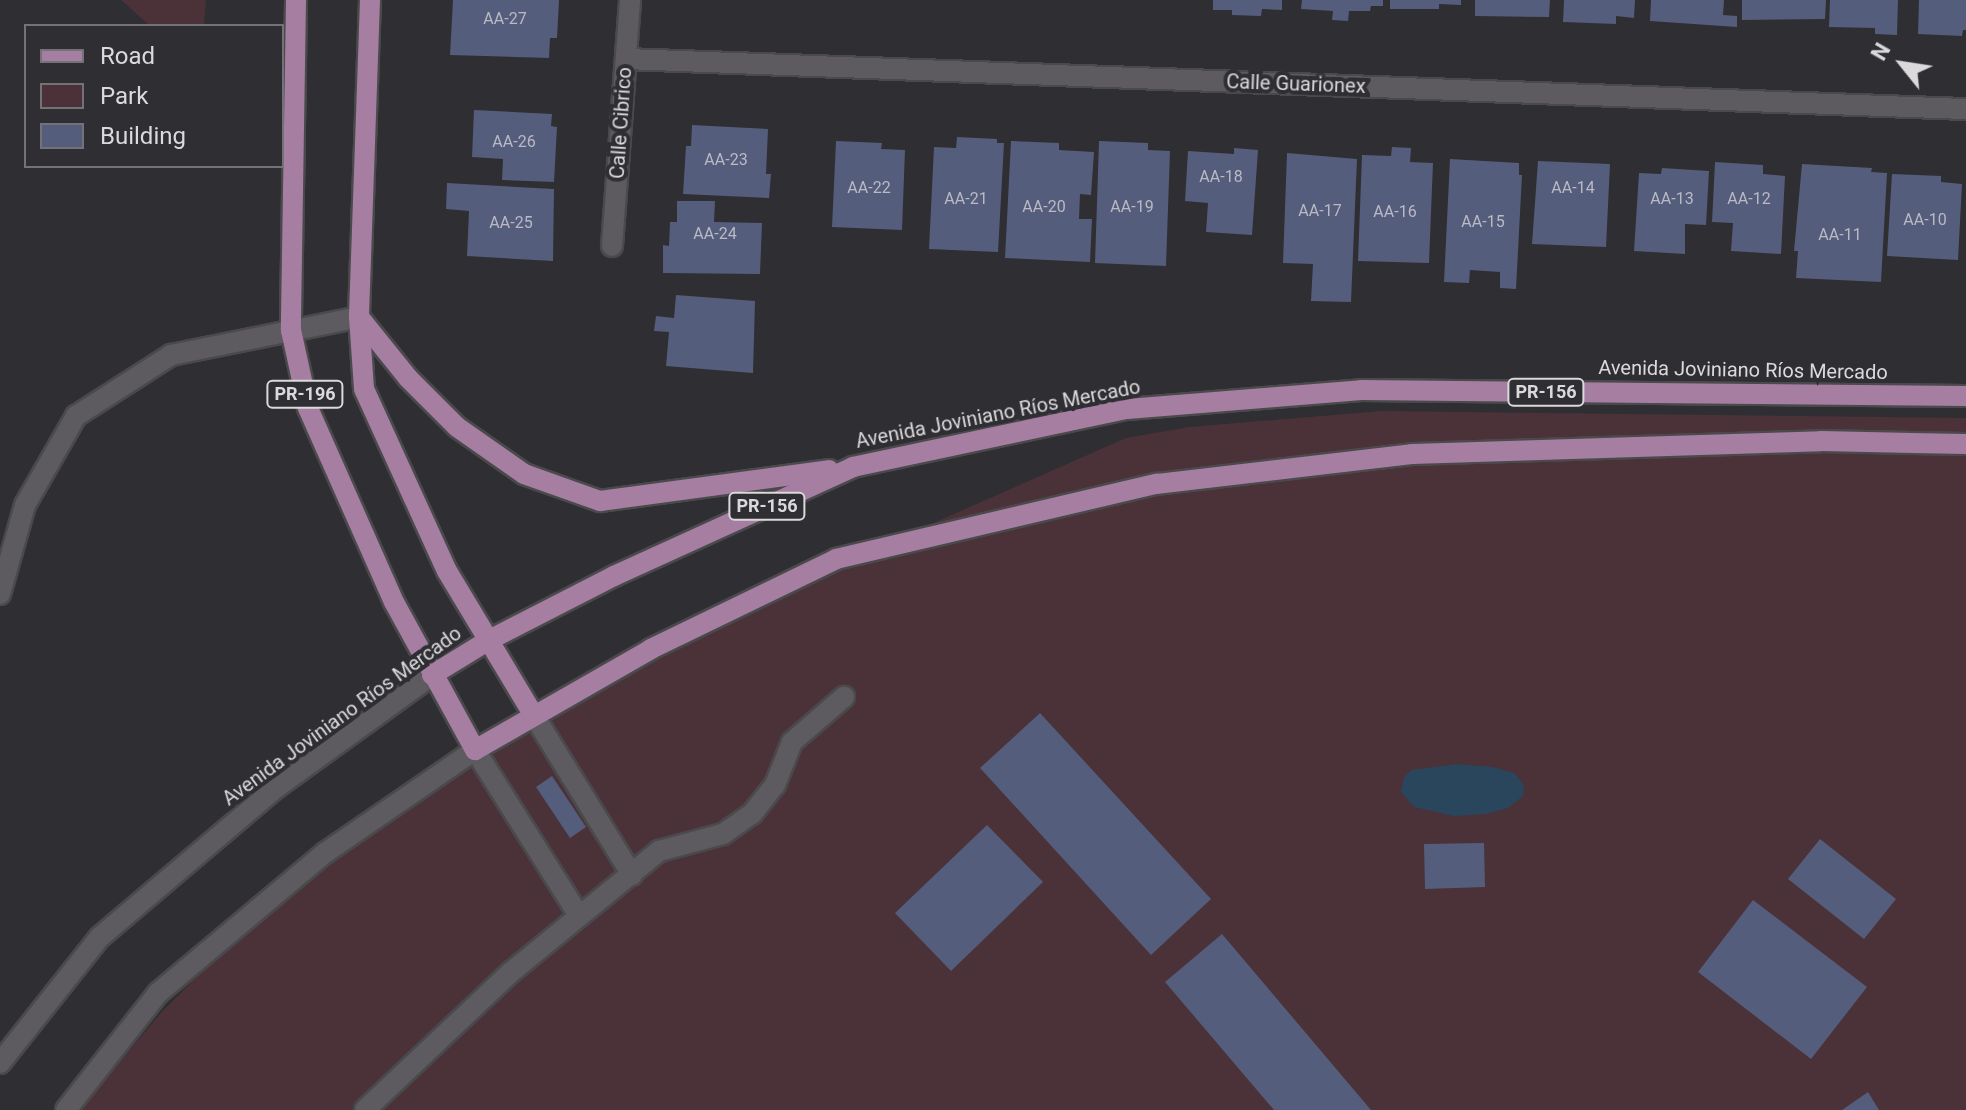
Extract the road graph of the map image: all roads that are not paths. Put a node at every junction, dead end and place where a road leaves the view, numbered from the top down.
1 (296, 0) edge
2 (370, 0) edge
3 (630, 0) edge
4 (626, 59) junction
5 (1966, 109) edge
6 (612, 246) dead end
7 (359, 317) junction
8 (291, 330) junction
9 (1966, 396) edge
10 (1966, 444) edge
11 (853, 467) junction
12 (0, 594) edge
13 (489, 640) junction
14 (432, 675) junction
15 (844, 697) dead end
16 (533, 714) junction
17 (475, 750) junction
18 (632, 875) junction
19 (579, 916) junction
20 (0, 1063) edge
21 (66, 1110) edge
22 (365, 1110) edge

1 - 8 main road, PR-196
2 - 7 main road, PR-196
3 - 4 street, Calle Cibrico
4 - 5 street, Calle Guarionex
4 - 6 street, Calle Cibrico
7 - 8 street
7 - 11 main road
7 - 13 main road, PR-196
8 - 12 street
8 - 14 main road, PR-196
9 - 11 main road, Avenida Joviniano Ríos Mercado / PR-156
10 - 16 main road
11 - 13 main road, Avenida Joviniano Ríos Mercado / PR-156
13 - 14 main road, Avenida Joviniano Ríos Mercado / PR-156
13 - 16 main road, PR-196
14 - 17 main road, PR-196
14 - 20 street, Avenida Joviniano Ríos Mercado / PR-156
15 - 18 street
16 - 17 main road
16 - 18 street
17 - 19 street
17 - 21 street
18 - 19 street
19 - 22 street

